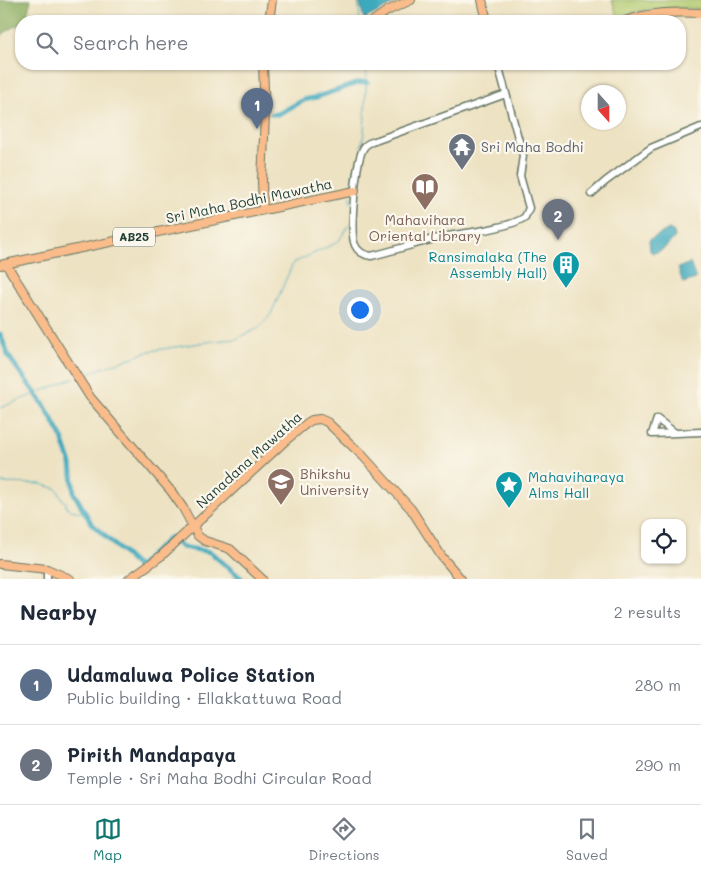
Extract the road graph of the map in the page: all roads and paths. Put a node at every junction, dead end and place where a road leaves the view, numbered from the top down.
1 (272, 0) edge
2 (411, 0) edge
3 (482, 0) edge
4 (701, 13) edge
5 (269, 15) edge
6 (381, 15) edge
7 (485, 15) edge
8 (646, 15) edge
9 (263, 70) edge
10 (499, 70) edge
11 (506, 97) junction
12 (701, 127) edge
13 (355, 191) junction
14 (591, 194) dead end
15 (263, 210) junction
16 (3, 264) edge
17 (674, 432) dead end
18 (701, 432) edge
19 (189, 530) junction
20 (0, 564) edge
21 (47, 569) junction
22 (47, 579) edge
23 (70, 579) edge
24 (129, 579) edge
25 (262, 579) edge
26 (461, 579) edge

1 - 5 main road
2 - 6 main road
3 - 7 main road
4 - 8 main road
9 - 15 main road
10 - 11 street
11 - 13 street
11 - 13 street
12 - 14 street
13 - 15 main road, Sri Maha Bodhi Mawatha / AB25
15 - 16 main road, Sri Maha Bodhi Mawatha / AB25
16 - 19 main road
17 - 18 street
19 - 24 main road
19 - 25 main road
19 - 26 main road, Nanadana Mawatha
20 - 21 main road
21 - 22 street
21 - 23 main road

